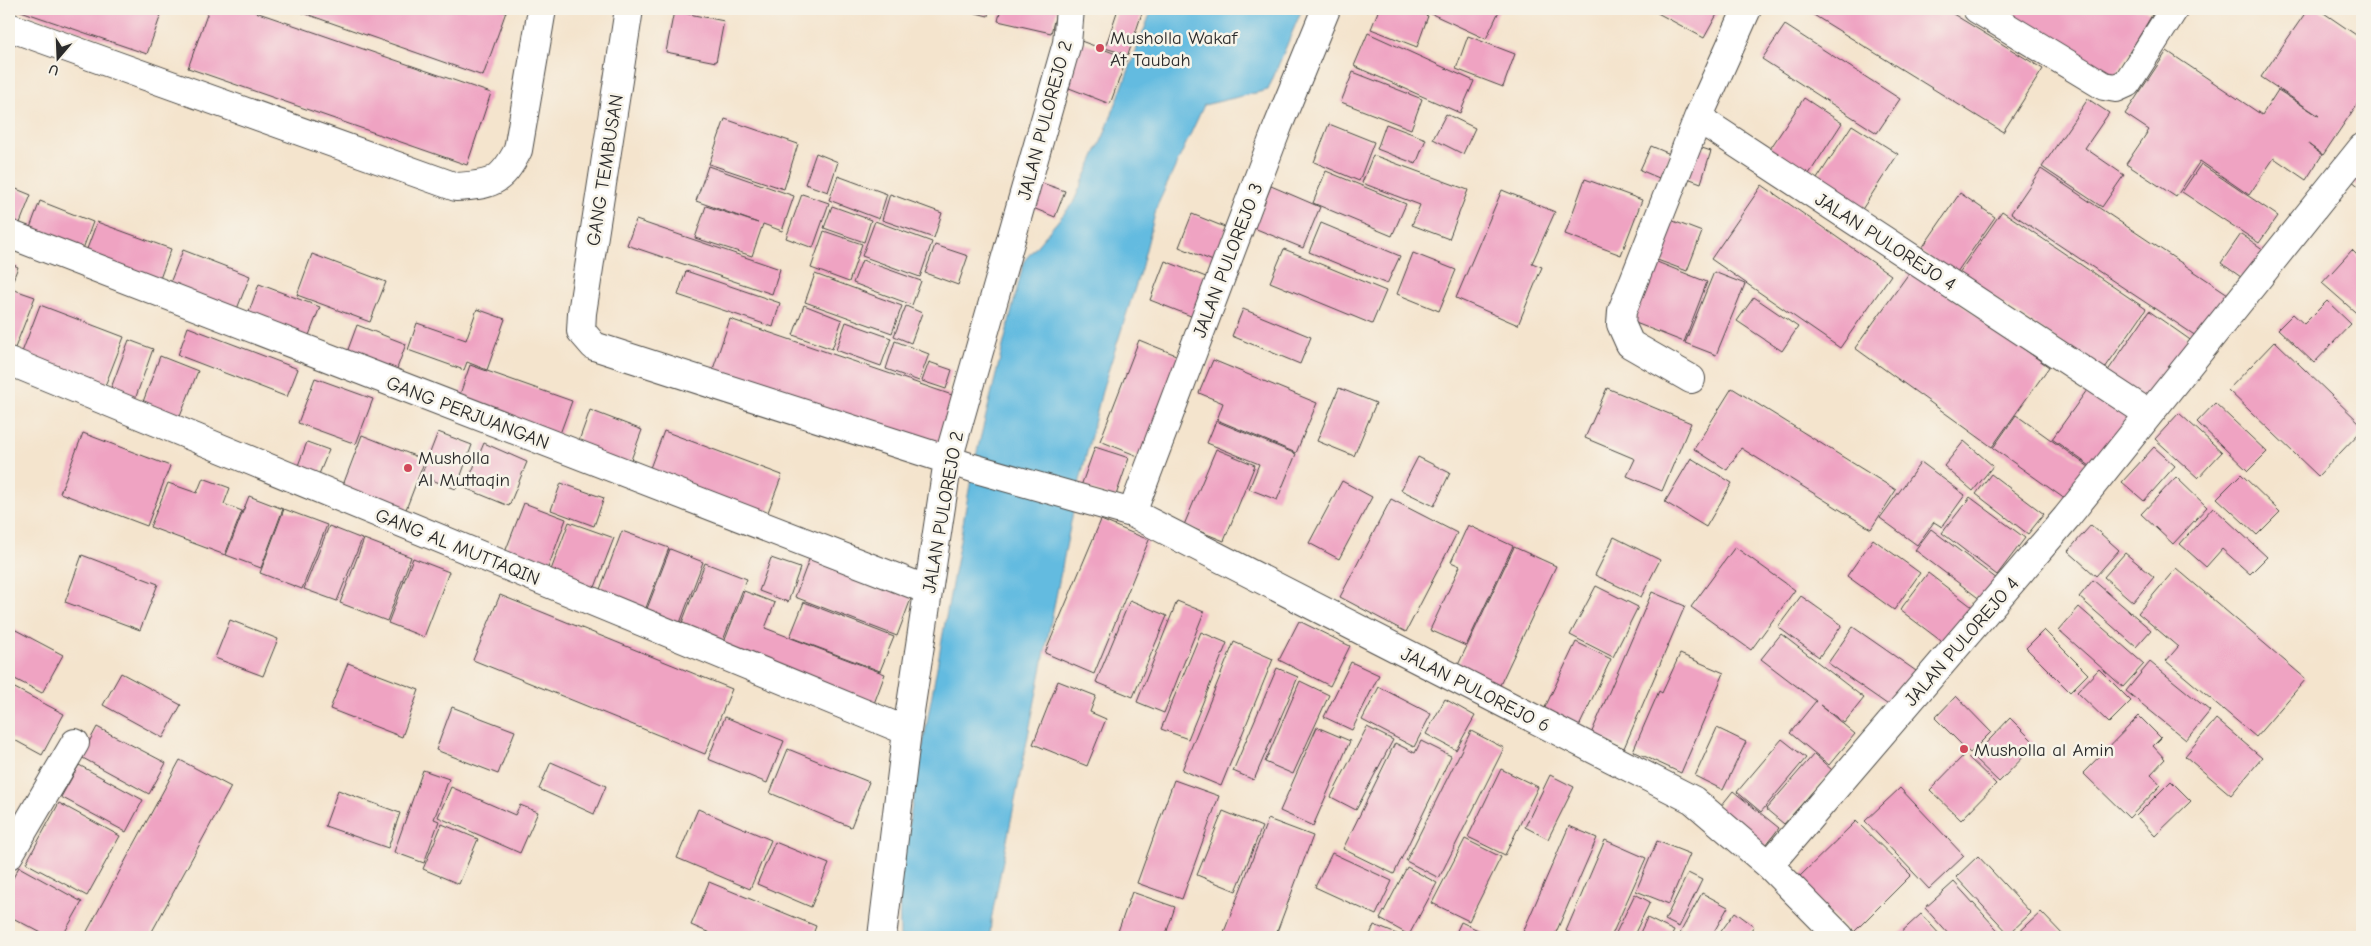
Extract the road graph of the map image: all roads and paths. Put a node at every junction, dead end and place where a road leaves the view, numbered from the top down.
1 (542, 9) edge
2 (629, 9) edge
3 (1070, 9) edge
4 (1326, 9) edge
5 (1747, 9) edge
6 (1977, 9) edge
7 (2174, 9) edge
8 (9, 27) edge
9 (1698, 118) junction
10 (2362, 148) edge
11 (9, 234) edge
12 (581, 331) joint
13 (9, 361) edge
14 (1691, 379) dead end
15 (2148, 414) junction
16 (960, 464) junction
17 (1132, 514) junction
18 (928, 590) junction
19 (907, 731) junction
20 (75, 743) dead end
21 (9, 855) edge
22 (1769, 865) junction
23 (882, 937) edge
24 (1840, 937) edge

1 - 8 street
2 - 12 street, GANG TEMBUSAN
3 - 16 street, JALAN PULOREJO 2
4 - 17 street, JALAN PULOREJO 3
5 - 9 street
6 - 7 street
9 - 14 street
9 - 15 street, JALAN PULOREJO 4
10 - 15 street, JALAN PULOREJO 4
11 - 18 street, GANG PERJUANGAN
12 - 16 street, JALAN PULOREJO 6
13 - 19 street, GANG AL MUTTAQIN
15 - 22 street, JALAN PULOREJO 4
16 - 17 street, JALAN PULOREJO 6
16 - 18 street, JALAN PULOREJO 2
17 - 22 street, JALAN PULOREJO 6
18 - 19 street, JALAN PULOREJO 2
19 - 23 street, JALAN PULOREJO 2
20 - 21 street
22 - 24 street, JALAN PULOREJO 6

